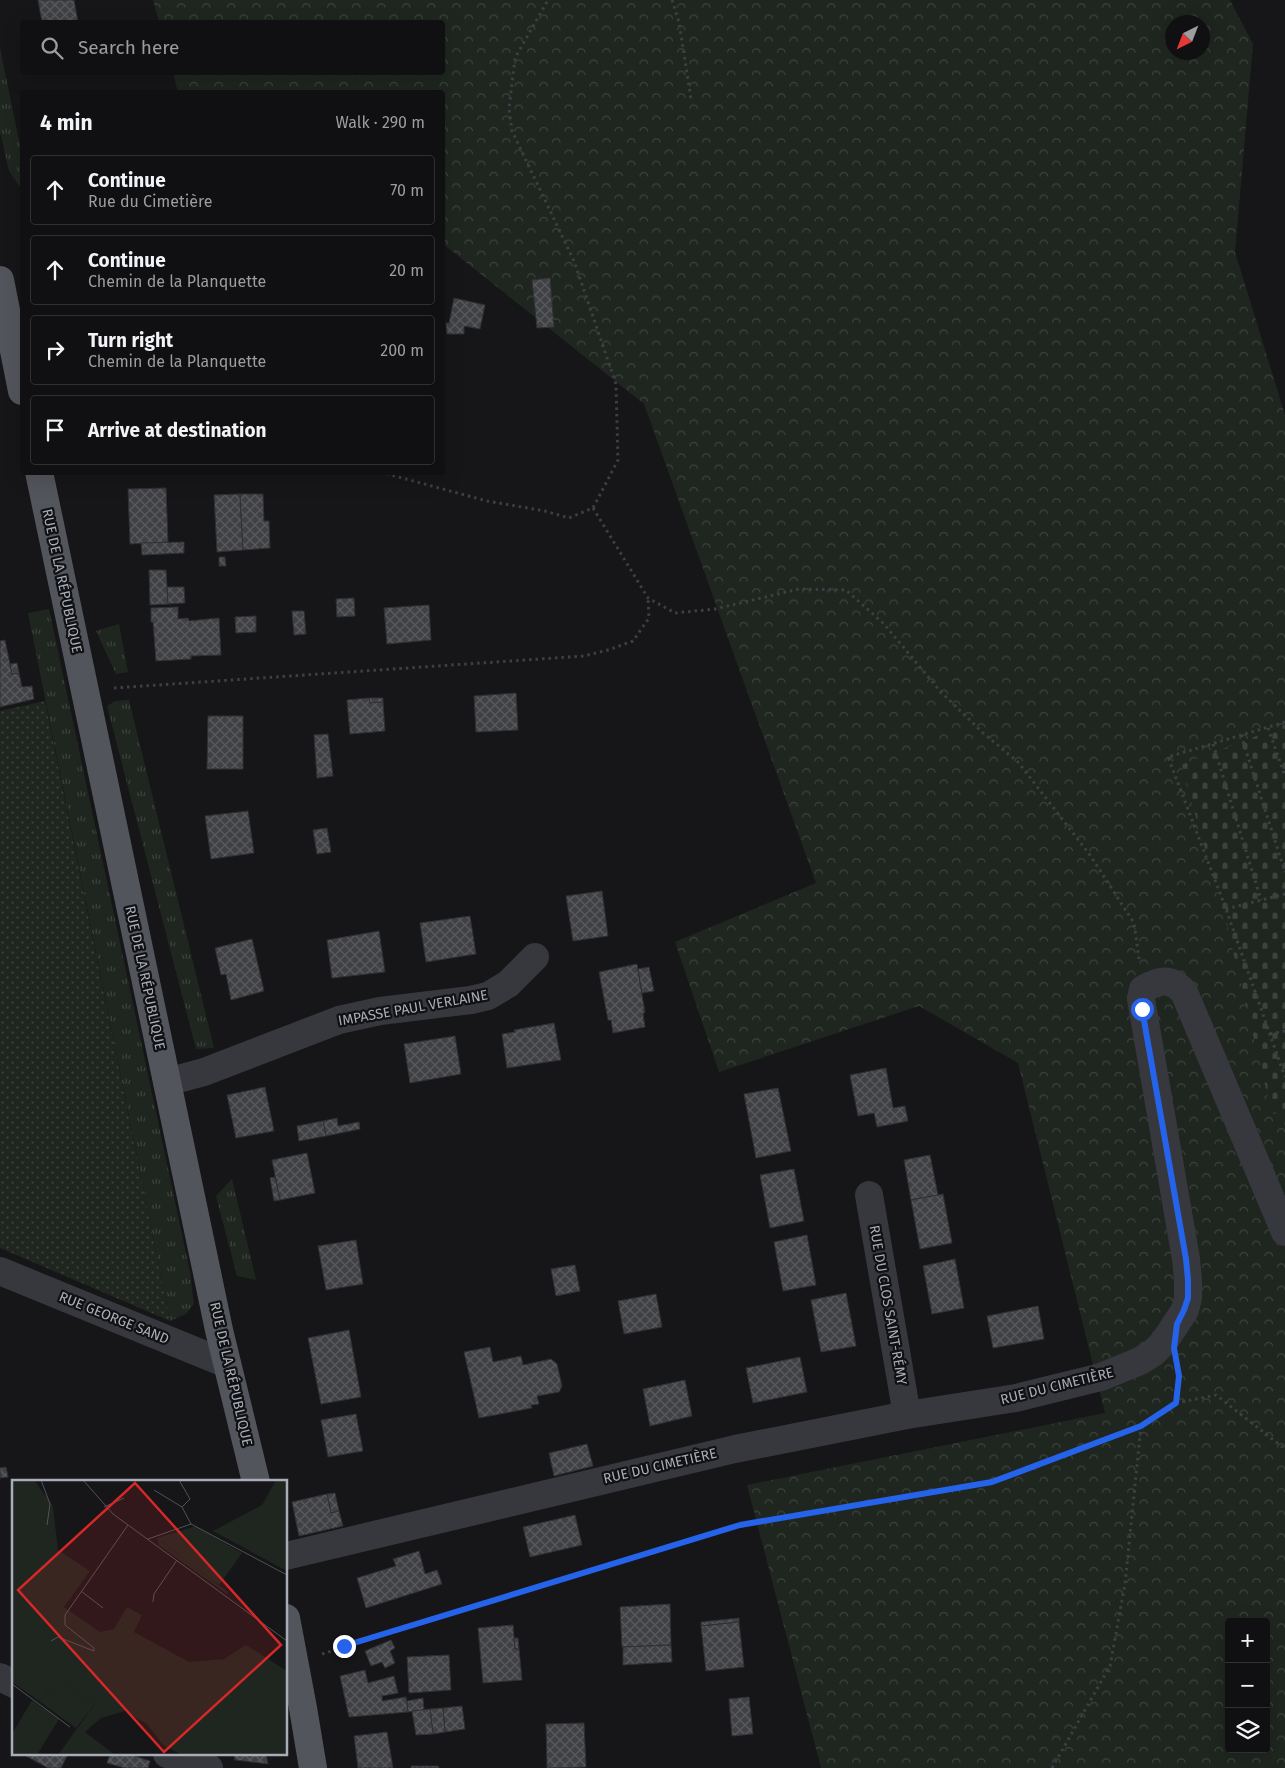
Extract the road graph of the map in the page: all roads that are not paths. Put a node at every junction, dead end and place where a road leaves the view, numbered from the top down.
1 (0, 280) edge
2 (20, 381) edge
3 (40, 475) edge
4 (535, 957) dead end
5 (167, 1082) junction
6 (869, 1195) dead end
7 (1285, 1232) edge
8 (0, 1271) edge
9 (228, 1364) junction
10 (907, 1415) junction
11 (256, 1480) edge
12 (288, 1556) edge
13 (288, 1627) edge
14 (0, 1677) edge
15 (12, 1683) edge
16 (172, 1756) edge
17 (209, 1768) edge
18 (313, 1768) edge

1 - 2 main road
3 - 5 main road, RUE DE LA RÉPUBLIQUE
4 - 5 street, IMPASSE PAUL VERLAINE
5 - 9 main road, RUE DE LA RÉPUBLIQUE
6 - 10 street, RUE DU CLOS SAINT-RÉMY
7 - 10 street, RUE DU CIMETIÈRE
8 - 9 street, RUE GEORGE SAND
9 - 11 main road, RUE DE LA RÉPUBLIQUE
10 - 12 street, RUE DU CIMETIÈRE
13 - 18 main road
14 - 15 street
16 - 17 street

